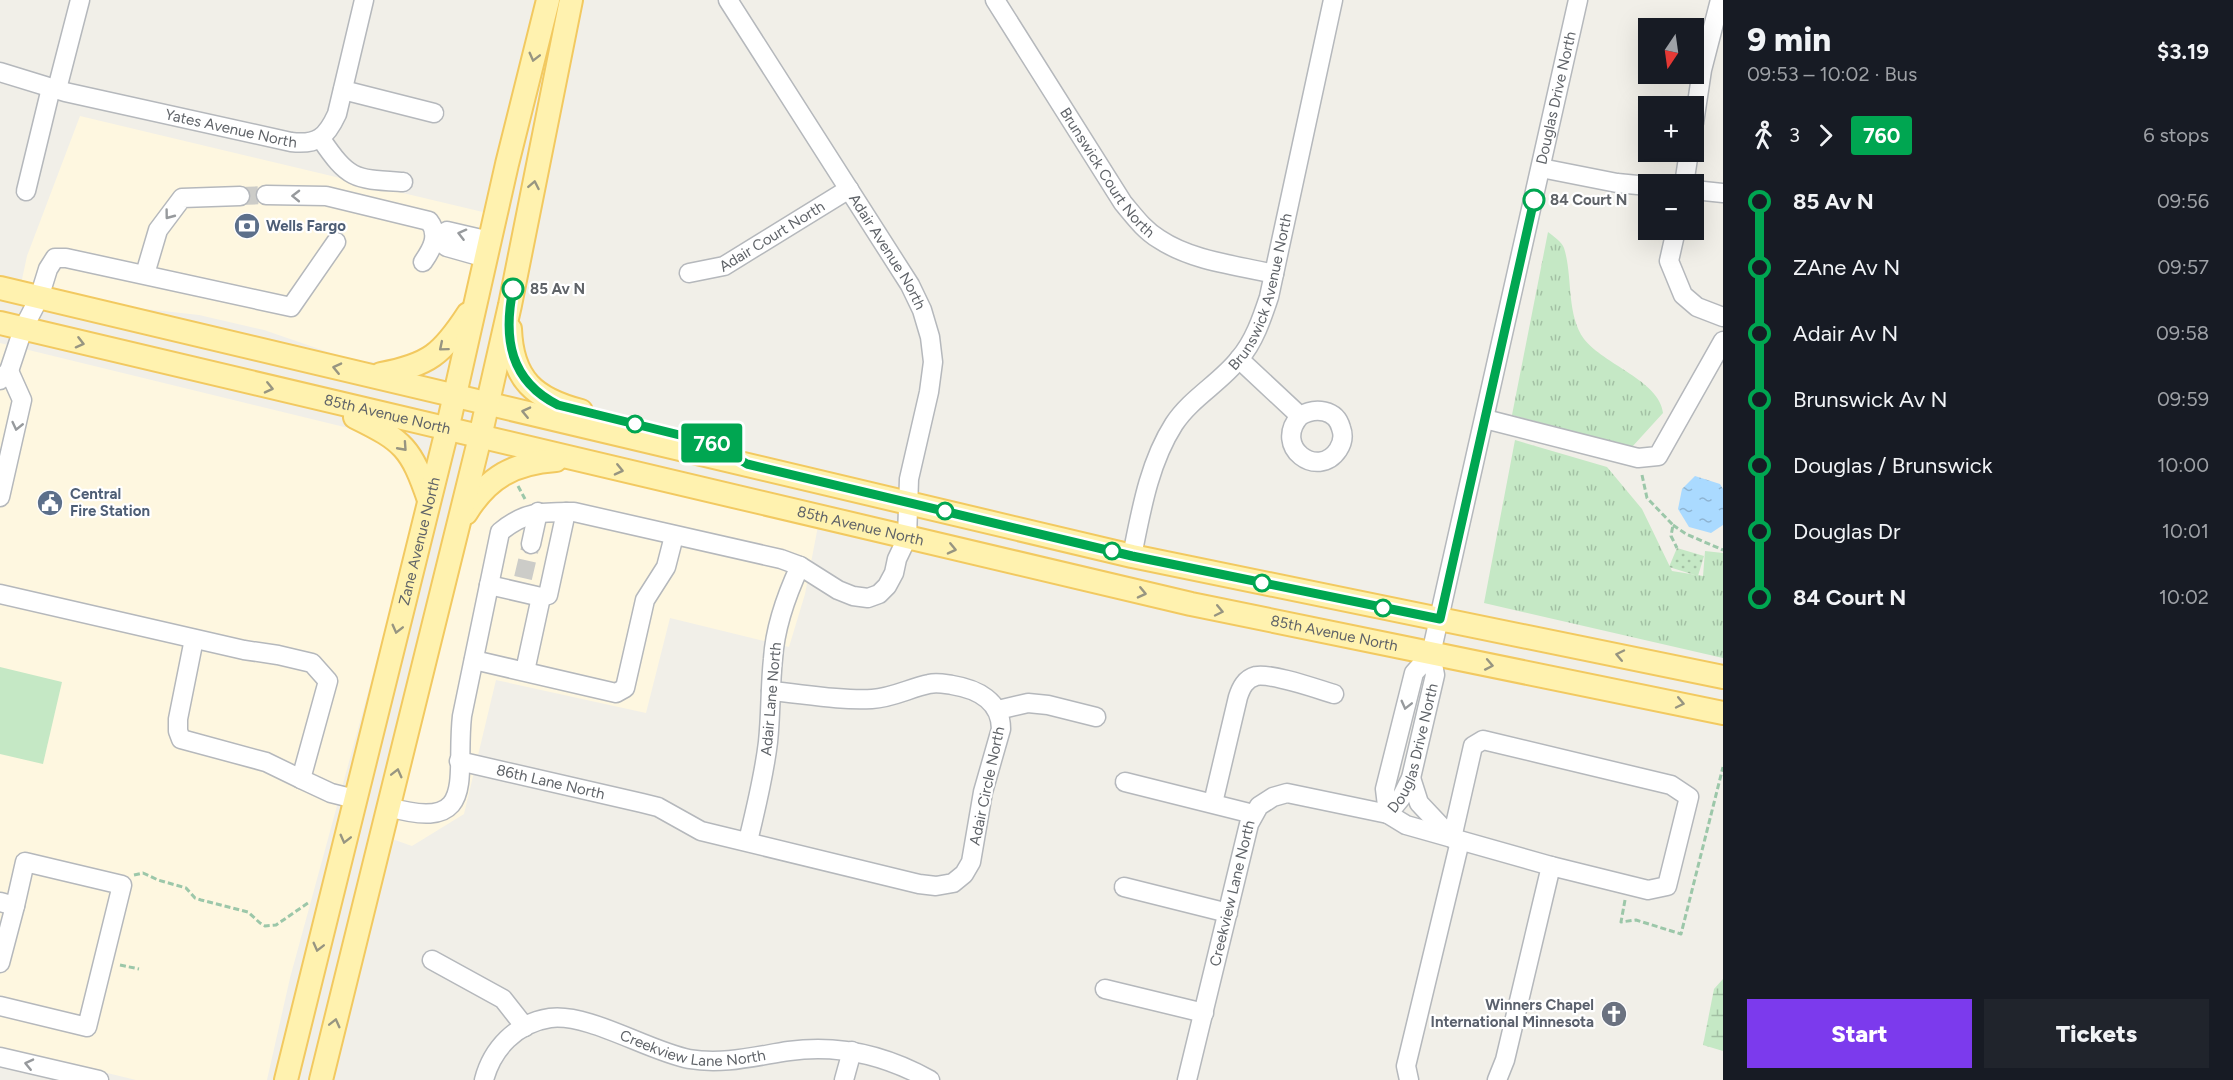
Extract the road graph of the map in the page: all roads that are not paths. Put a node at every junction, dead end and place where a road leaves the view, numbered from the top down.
1 (80, 0) edge
2 (364, 0) edge
3 (548, 0) edge
4 (572, 0) edge
5 (728, 0) edge
6 (995, 0) edge
7 (1333, 0) edge
8 (1578, 0) edge
9 (1720, 0) edge
10 (0, 72) edge
11 (54, 88) junction
12 (343, 90) junction
13 (1698, 96) edge
14 (434, 113) dead end
15 (321, 139) junction
16 (1541, 168) junction
17 (403, 182) dead end
18 (1638, 185) edge
19 (849, 189) junction
20 (27, 191) dead end
21 (1704, 191) edge
22 (1723, 193) edge
23 (266, 195) tunnel mouth
24 (240, 196) tunnel mouth
25 (435, 238) junction
26 (1674, 240) edge
27 (336, 242) dead end
28 (488, 249) junction
29 (423, 262) dead end
30 (688, 273) dead end
31 (145, 274) junction
32 (1274, 274) junction
33 (0, 288) edge
34 (39, 298) junction
35 (477, 300) junction
36 (510, 305) junction
37 (1723, 317) edge
38 (0, 323) edge
39 (23, 329) junction
40 (1723, 341) edge
41 (1239, 359) junction
42 (4, 376) edge
43 (372, 376) junction
44 (455, 396) junction
45 (315, 398) junction
46 (488, 403) junction
47 (1300, 416) dead end
48 (1485, 419) junction
49 (447, 430) junction
50 (480, 437) junction
51 (574, 459) junction
52 (747, 464) junction
53 (0, 497) edge
54 (429, 501) junction
55 (909, 503) junction
56 (538, 512) junction
57 (566, 512) junction
58 (674, 536) junction
59 (907, 538) junction
60 (531, 544) tunnel mouth
61 (1132, 556) junction
62 (451, 557) junction
63 (800, 566) junction
64 (489, 585) junction
65 (0, 594) edge
66 (542, 597) junction
67 (1440, 619) junction
68 (194, 639) junction
69 (1431, 654) junction
70 (474, 660) junction
71 (525, 671) junction
72 (1723, 677) edge
73 (771, 691) junction
74 (1334, 694) dead end
75 (998, 710) junction
76 (1723, 713) edge
77 (1096, 717) dead end
78 (459, 761) junction
79 (1411, 778) junction
80 (301, 779) junction
81 (1125, 782) dead end
82 (355, 799) junction
83 (1213, 803) junction
84 (389, 807) junction
85 (1253, 814) junction
86 (1388, 814) junction
87 (1456, 840) junction
88 (748, 841) junction
89 (1551, 866) junction
90 (1124, 887) dead end
91 (7, 904) edge
92 (1228, 913) junction
93 (432, 960) dead end
94 (0, 963) edge
95 (1105, 989) dead end
96 (0, 1006) edge
97 (1204, 1013) junction
98 (525, 1027) junction
99 (852, 1051) junction
100 (0, 1057) edge
101 (99, 1080) edge
102 (286, 1080) edge
103 (321, 1080) edge
104 (484, 1080) edge
105 (844, 1080) edge
106 (930, 1080) edge
107 (1187, 1080) edge
108 (1409, 1080) edge
109 (1497, 1080) edge

1 - 11 street
2 - 12 street, Yates Avenue North
3 -> 28 main road, Zane Avenue North
36 -> 4 main road
5 - 19 street, Adair Avenue North
6 - 32 street, Brunswick Court North
7 - 32 street, Brunswick Avenue North
8 - 16 street, Douglas Drive North
9 - 13 street
10 - 11 street, Yates Avenue North
11 - 15 street, Yates Avenue North
11 - 20 street
12 - 14 street
12 - 15 street, Yates Avenue North
15 - 17 street
16 - 18 street
16 - 48 street, Douglas Drive North
19 - 30 street, Adair Court North
19 - 55 street, Adair Avenue North
21 - 22 street
25 -> 23 street
24 -> 31 street
25 - 28 street
25 - 29 street
26 - 37 street
27 - 31 street
28 - 35 main road, Zane Avenue North
31 - 34 street
32 - 41 street, Brunswick Avenue North
33 - 34 main road
34 - 39 street
43 -> 34 main road
35 -> 43 main road
35 - 44 main road, Zane Avenue North
36 - 46 main road
36 - 52 main road
38 - 39 main road, 85th Avenue North
39 - 42 street
39 -> 45 main road, 85th Avenue North
40 - 48 street
41 - 47 street
41 - 61 street, Brunswick Avenue North
42 -> 53 street
43 - 44 main road
44 - 46 main road
44 - 49 main road, Zane Avenue North
45 - 49 main road, 85th Avenue North
45 -> 54 main road
46 - 50 main road
52 -> 46 main road
48 - 67 street, Douglas Drive North
49 - 50 main road, 85th Avenue North
49 - 54 main road, Zane Avenue North
50 - 51 main road, 85th Avenue North
50 - 62 main road
51 -> 59 main road, 85th Avenue North
51 - 62 main road
52 - 55 main road
54 -> 82 main road, Zane Avenue North
55 - 59 street, Adair Avenue North
55 - 61 main road
56 - 57 street
56 - 60 street
56 - 64 street
57 - 58 street
57 - 66 street
58 - 63 street
58 - 71 street
59 - 63 street
59 -> 69 main road, 85th Avenue North
61 - 67 main road
84 -> 62 main road
63 - 73 street, Adair Lane North
64 - 66 street
64 - 70 street
65 - 68 street
66 - 71 street
67 - 69 street, Douglas Drive North
72 -> 67 main road
68 - 80 street
68 - 80 street
69 -> 76 main road, 85th Avenue North
69 - 79 street, Douglas Drive North
69 -> 86 street, Douglas Drive North
70 - 71 street
70 - 78 street
73 - 75 street, Adair Circle North
73 - 88 street, Adair Lane North
74 - 83 street
75 - 77 street
75 - 88 street, Adair Circle North
78 - 84 street
78 - 88 street, 86th Lane North
79 - 86 street, Douglas Drive North
79 - 87 street
80 - 82 street
81 - 83 street
82 -> 102 main road, Zane Avenue North
83 - 85 street
103 -> 84 main road
85 - 86 street, Creekview Lane North
85 - 92 street, Creekview Lane North
86 - 87 street, Creekview Lane North
87 - 89 street, Creekview Lane North
87 - 89 street, Creekview Lane North
87 - 108 street
89 - 109 street
90 - 92 street
91 - 94 street
91 - 96 street
92 - 97 street, Creekview Lane North
93 - 98 street
95 - 97 street
97 - 107 street, Creekview Lane North
98 - 99 street, Creekview Lane North
98 - 104 street, Creekview Lane North
99 - 105 street
99 - 106 street, Creekview Lane North
101 -> 100 street

